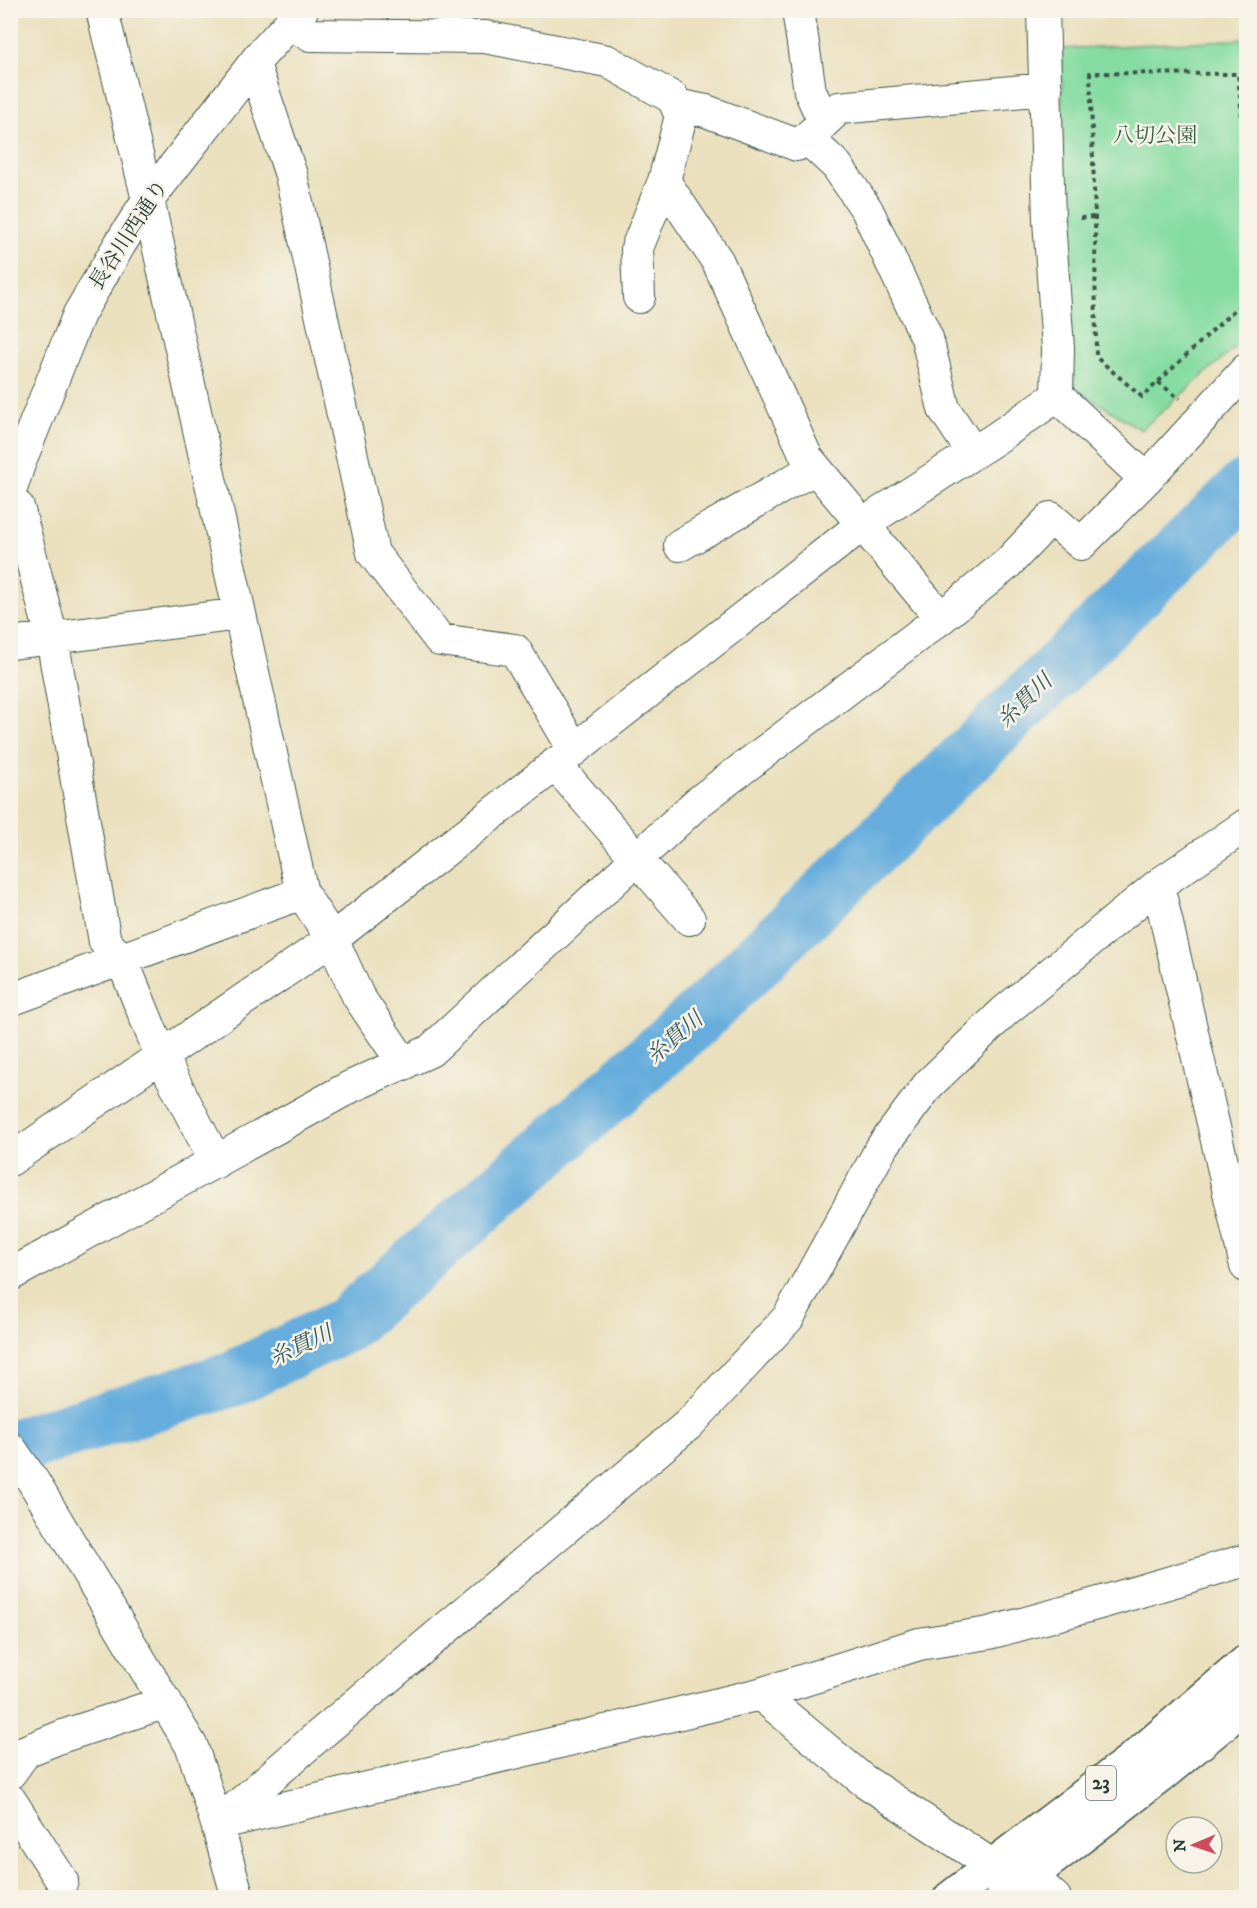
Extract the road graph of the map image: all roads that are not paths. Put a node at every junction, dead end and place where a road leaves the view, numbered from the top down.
1 (102, 10) edge
2 (798, 10) edge
3 (1043, 10) edge
4 (296, 16) edge
5 (254, 64) junction
6 (1046, 89) junction
7 (676, 105) junction
8 (816, 130) junction
9 (664, 181) junction
10 (148, 201) junction
11 (639, 297) dead end
12 (1246, 370) edge
13 (1057, 396) junction
14 (973, 453) junction
15 (815, 468) junction
16 (1146, 479) junction
17 (10, 492) edge
18 (10, 500) edge
19 (863, 524) junction
20 (680, 545) dead end
21 (240, 614) junction
22 (941, 618) junction
23 (52, 638) junction
24 (10, 643) edge
25 (564, 757) junction
26 (1246, 825) edge
27 (637, 859) junction
28 (1158, 885) junction
29 (302, 893) junction
30 (689, 919) dead end
31 (332, 939) junction
32 (122, 960) junction
33 (10, 1000) edge
34 (161, 1056) junction
35 (404, 1064) junction
36 (10, 1160) edge
37 (216, 1162) junction
38 (1246, 1266) edge
39 (10, 1275) edge
40 (10, 1448) edge
41 (1246, 1560) edge
42 (1246, 1662) edge
43 (760, 1694) junction
44 (166, 1702) junction
45 (1246, 1704) edge
46 (10, 1773) edge
47 (10, 1800) edge
48 (217, 1824) junction
49 (993, 1866) junction
50 (1030, 1876) junction
51 (62, 1881) dead end
52 (238, 1898) edge
53 (950, 1898) edge
54 (1002, 1898) edge
55 (1055, 1898) edge

1 - 10 street
2 - 8 street
3 - 6 street
4 - 5 street, 長谷川西通り
4 - 7 street
5 - 10 street, 長谷川西通り
5 - 25 street
6 - 8 street
6 - 13 street
7 - 8 street
7 - 9 street
8 - 14 street
9 - 11 street
9 - 15 street
10 - 17 street, 長谷川西通り
10 - 21 street
12 - 16 street
13 - 14 street
13 - 16 street
14 - 19 street
15 - 19 street
15 - 20 street
16 - 22 street
18 - 23 street
19 - 22 street
19 - 25 street
21 - 23 street
21 - 29 street
22 - 27 street
23 - 24 street
23 - 32 street
25 - 27 street
25 - 31 street
26 - 28 street
27 - 30 street
27 - 35 street
28 - 38 street
28 - 48 street
29 - 31 street
29 - 32 street
31 - 34 street
31 - 35 street
32 - 33 street
32 - 34 street
34 - 36 street
34 - 37 street
35 - 37 street
37 - 39 street
40 - 44 street
41 - 43 street
42 - 49 main road, 23
43 - 48 street
43 - 49 street
44 - 46 street
44 - 48 street
45 - 50 main road, 23
47 - 51 street
48 - 52 street
49 - 50 street
49 - 53 main road, 23
50 - 54 main road, 23
50 - 55 street

